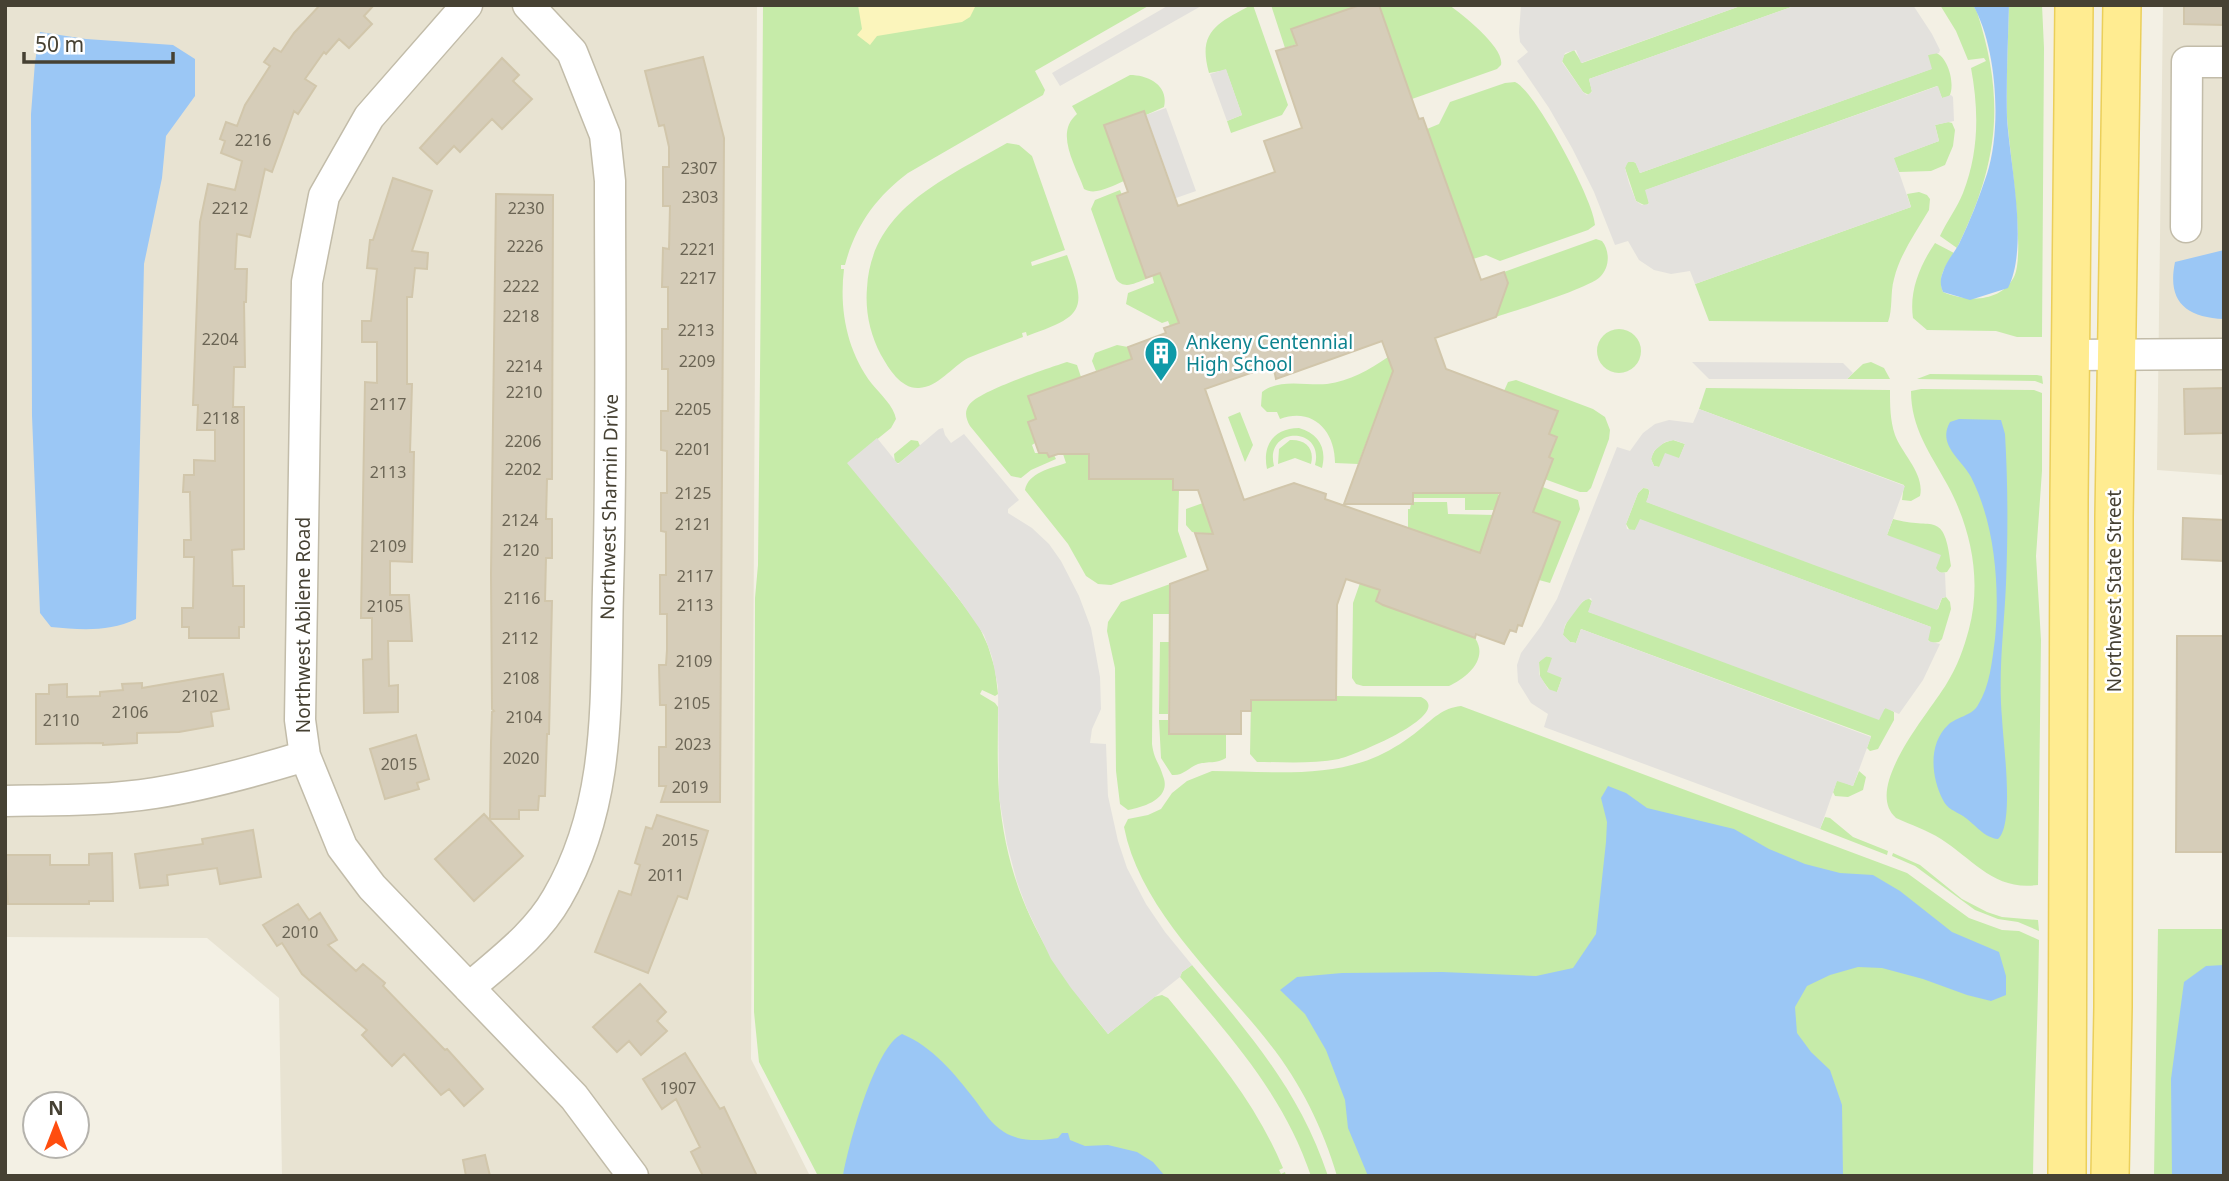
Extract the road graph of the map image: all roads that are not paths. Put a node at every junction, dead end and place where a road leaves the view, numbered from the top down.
1 (467, 5) edge
2 (528, 5) edge
3 (2074, 5) edge
4 (2122, 5) edge
5 (2224, 62) edge
6 (2186, 227) dead end
7 (2117, 353) junction
8 (2224, 354) edge
9 (2070, 355) junction
10 (306, 756) junction
11 (5, 801) edge
12 (469, 988) junction
13 (634, 1176) edge
14 (2067, 1176) edge
15 (2110, 1176) edge

1 - 10 street, Northwest Abilene Road
2 - 12 street, Northwest Sharmin Drive
3 - 9 main road
4 - 7 main road, Northwest State Street
5 - 6 street
7 - 8 street
7 - 9 street
7 - 15 main road, Northwest State Street
9 - 14 main road
10 - 11 street
10 - 12 street, Northwest Abilene Road
12 - 13 street, Northwest Abilene Road

